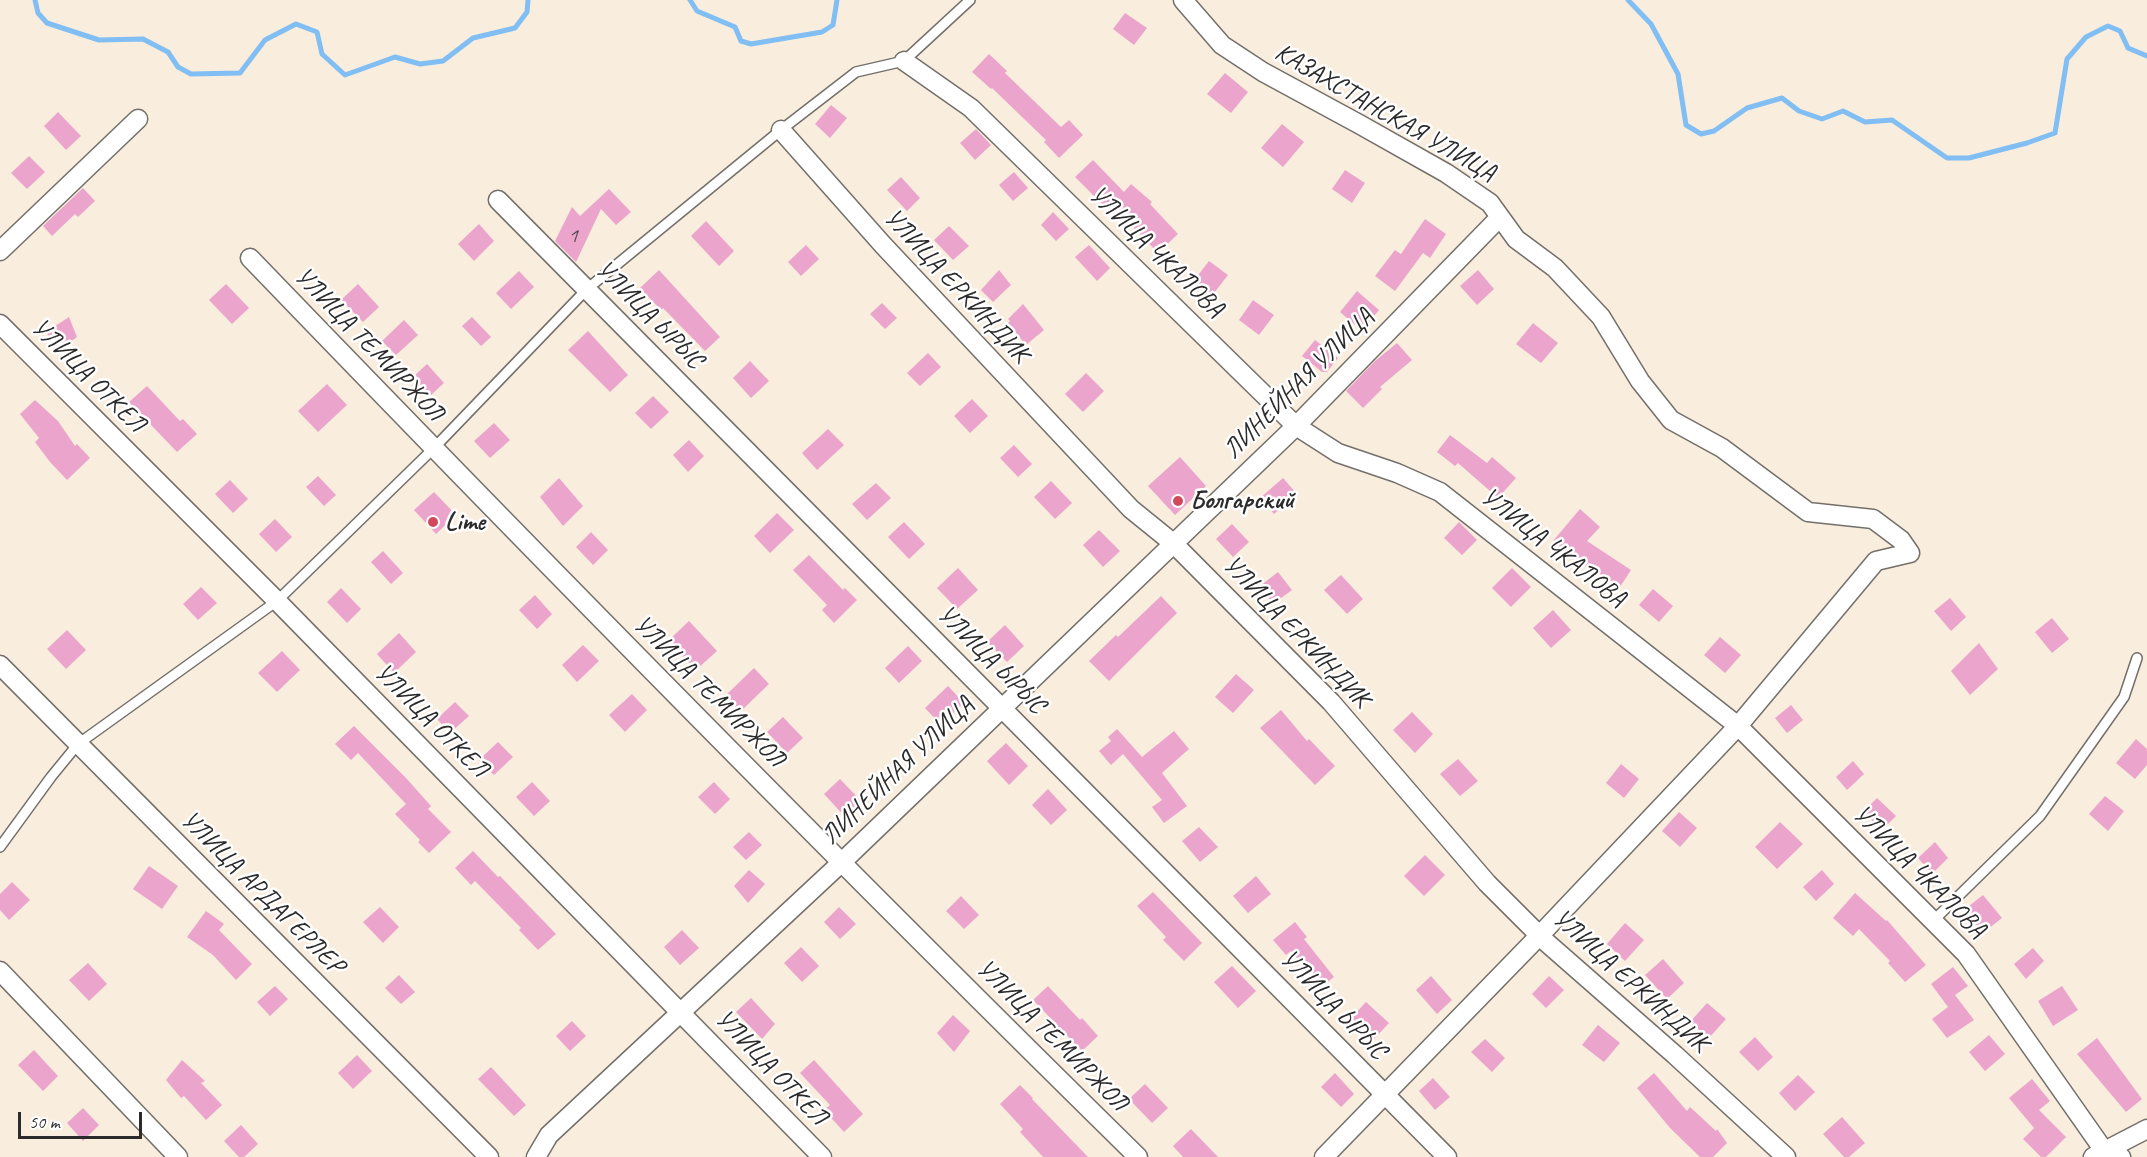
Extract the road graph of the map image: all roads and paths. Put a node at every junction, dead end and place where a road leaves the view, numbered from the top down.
1 (970, 0) edge
2 (1183, 0) edge
3 (904, 61) junction
4 (138, 119) dead end
5 (780, 130) junction
6 (498, 200) dead end
7 (1500, 217) junction
8 (0, 251) edge
9 (250, 258) dead end
10 (587, 289) junction
11 (0, 324) edge
12 (1296, 426) junction
13 (434, 448) junction
14 (1173, 543) junction
15 (277, 602) junction
16 (2137, 658) dead end
17 (0, 665) edge
18 (1002, 707) junction
19 (1738, 726) junction
20 (78, 744) junction
21 (0, 847) edge
22 (842, 861) junction
23 (1933, 921) junction
24 (1539, 936) junction
25 (0, 971) edge
26 (680, 1011) junction
27 (1385, 1094) junction
28 (2147, 1129) edge
29 (2106, 1155) edge
30 (178, 1157) edge
31 (489, 1157) edge
32 (536, 1157) edge
33 (822, 1157) edge
34 (1138, 1157) edge
35 (1324, 1157) edge
36 (1447, 1157) edge
37 (1786, 1157) edge

1 - 3 lane
2 - 7 street, КАЗАХСТАНСКАЯ УЛИЦА
3 - 5 lane
3 - 12 street, УЛИЦА ЧКАЛОВА
4 - 8 street
5 - 10 lane
5 - 14 street, УЛИЦА ЕРКИНДИК
6 - 10 street, УЛИЦА ЫРЫС
7 - 12 street, ЛИНЕЙНАЯ УЛИЦА
7 - 19 street, КАЗАХСТАНСКАЯ УЛИЦА
9 - 13 street, УЛИЦА ТЕМИРЖОЛ
10 - 13 lane
10 - 18 street, УЛИЦА ЫРЫС
11 - 15 street, УЛИЦА ОТКЕЛ
12 - 14 street, ЛИНЕЙНАЯ УЛИЦА
12 - 19 street, УЛИЦА ЧКАЛОВА
13 - 15 lane
13 - 22 street, УЛИЦА ТЕМИРЖОЛ
14 - 18 street, ЛИНЕЙНАЯ УЛИЦА
14 - 24 street, УЛИЦА ЕРКИНДИК
15 - 20 lane
15 - 26 street, УЛИЦА ОТКЕЛ
16 - 23 lane
17 - 20 street, УЛИЦА АРДАГЕРЛЕР
18 - 22 street, ЛИНЕЙНАЯ УЛИЦА
18 - 27 street, УЛИЦА ЫРЫС
19 - 23 street, УЛИЦА ЧКАЛОВА
19 - 24 street
20 - 21 lane
20 - 31 street, УЛИЦА АРДАГЕРЛЕР
22 - 26 street, ЛИНЕЙНАЯ УЛИЦА
22 - 34 street, УЛИЦА ТЕМИРЖОЛ
23 - 29 street, УЛИЦА ЧКАЛОВА
24 - 27 street
24 - 37 street, УЛИЦА ЕРКИНДИК
25 - 30 street
26 - 32 street, ЛИНЕЙНАЯ УЛИЦА
26 - 33 street, УЛИЦА ОТКЕЛ
27 - 35 street
27 - 36 street, УЛИЦА ЫРЫС
28 - 29 street

